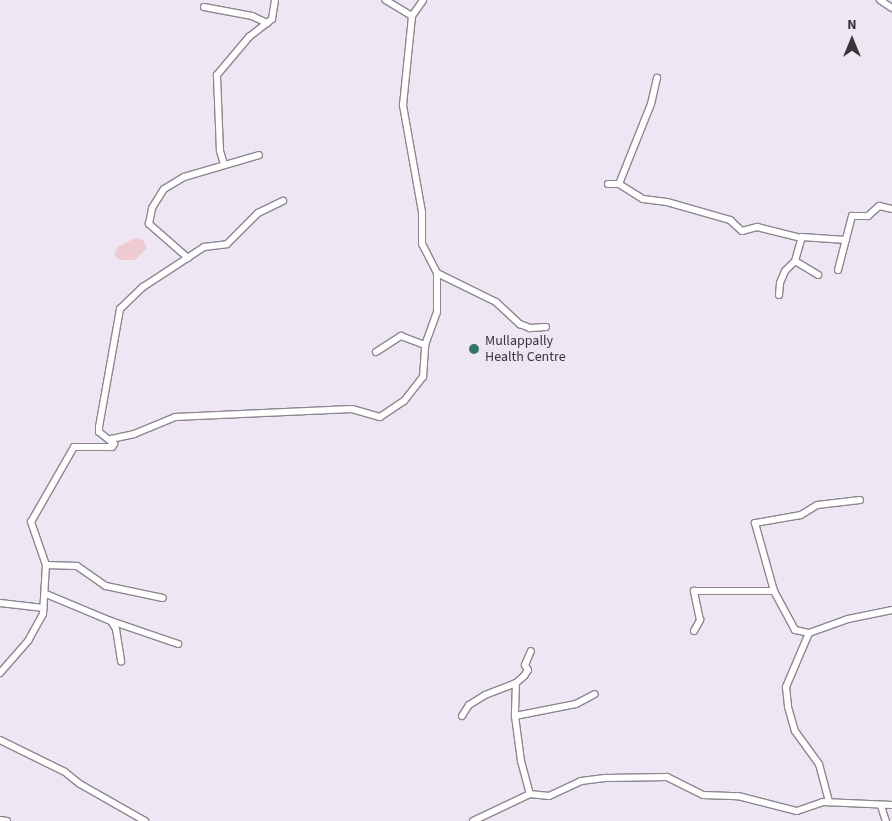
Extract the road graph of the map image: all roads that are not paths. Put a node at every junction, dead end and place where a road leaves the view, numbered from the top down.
1 (275, 0) edge
2 (385, 0) edge
3 (423, 0) edge
4 (880, 0) edge
5 (204, 7) dead end
6 (892, 8) edge
7 (412, 16) junction
8 (267, 23) junction
9 (658, 78) dead end
10 (259, 155) dead end
11 (224, 164) junction
12 (608, 184) dead end
13 (620, 184) junction
14 (283, 201) dead end
15 (892, 209) edge
16 (801, 238) junction
17 (846, 240) junction
18 (188, 258) junction
19 (795, 261) junction
20 (838, 270) dead end
21 (437, 273) junction
22 (818, 275) dead end
23 (779, 295) dead end
24 (546, 327) dead end
25 (425, 345) junction
26 (376, 352) dead end
27 (111, 439) junction
28 (860, 500) dead end
29 (46, 565) junction
30 (774, 591) junction
31 (46, 594) junction
32 (163, 598) dead end
33 (0, 603) edge
34 (44, 608) junction
35 (892, 610) edge
36 (111, 621) junction
37 (694, 630) dead end
38 (809, 633) junction
39 (178, 644) dead end
40 (531, 651) dead end
41 (121, 662) dead end
42 (0, 673) edge
43 (516, 683) junction
44 (595, 694) dead end
45 (462, 716) dead end
46 (515, 716) junction
47 (0, 740) edge
48 (530, 794) junction
49 (829, 802) junction
50 (892, 805) edge
51 (881, 806) junction
52 (0, 820) edge
53 (8, 821) edge
54 (145, 821) edge
55 (473, 821) edge
56 (886, 821) edge

1 - 8 street
2 - 7 street
3 - 7 street
4 - 6 street
5 - 8 street
7 - 21 street
8 - 11 street
9 - 13 street
10 - 11 street
11 - 18 street
12 - 13 street
13 - 16 street
14 - 18 street
15 - 17 street
16 - 17 street
16 - 19 street
17 - 20 street
18 - 27 street
19 - 22 street
19 - 23 street
21 - 24 street
21 - 25 street
25 - 26 street
25 - 27 street
27 - 29 street
28 - 30 street
29 - 31 street
29 - 32 street
30 - 37 street
30 - 38 street
31 - 34 street
31 - 36 street
33 - 34 street
34 - 42 street
35 - 38 street
36 - 39 street
36 - 41 street
38 - 49 street
40 - 43 street
43 - 45 street
43 - 46 street
44 - 46 street
46 - 48 street
47 - 54 street
48 - 49 street
48 - 55 street
49 - 51 street
50 - 51 street
51 - 56 street
52 - 53 street

